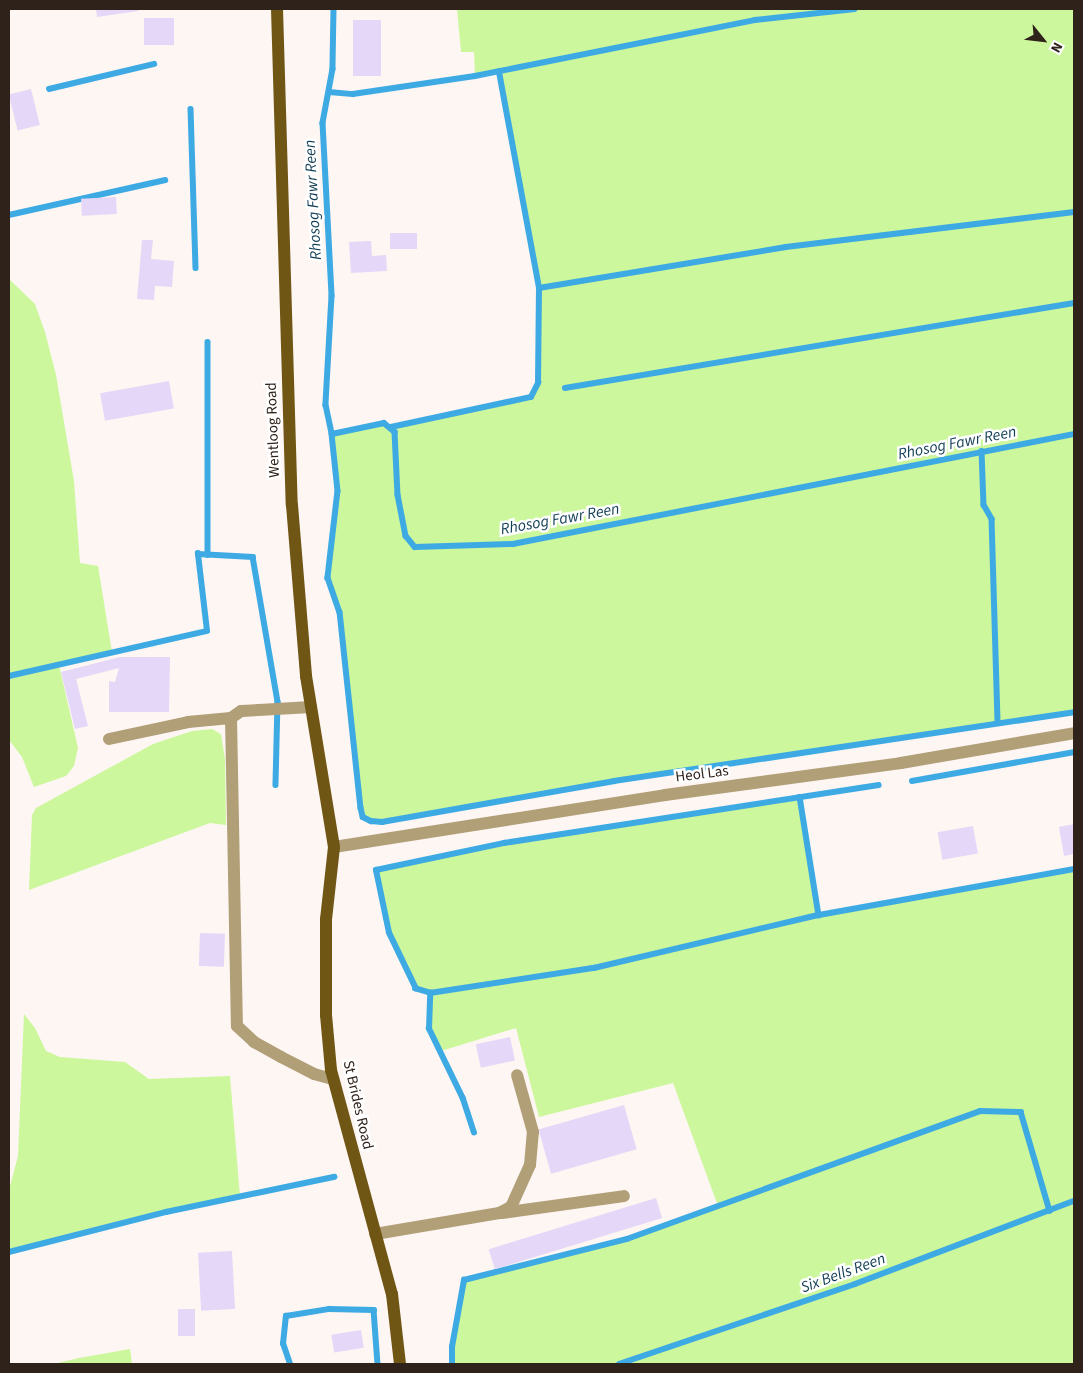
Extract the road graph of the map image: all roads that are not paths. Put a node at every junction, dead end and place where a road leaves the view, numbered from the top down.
1 (277, 9) edge
2 (311, 707) junction
3 (231, 718) junction
4 (1074, 733) edge
5 (109, 739) dead end
6 (334, 847) junction
7 (517, 1075) dead end
8 (333, 1079) junction
9 (624, 1196) dead end
10 (499, 1213) junction
11 (375, 1234) junction
12 (400, 1364) edge

1 - 2 main road, Wentloog Road
2 - 3 street
2 - 6 main road, Wentloog Road
3 - 5 street
3 - 8 street
4 - 6 street, Heol Las
6 - 8 main road, St Brides Road
7 - 10 street
8 - 11 main road, St Brides Road
9 - 10 street
10 - 11 street
11 - 12 main road, St Brides Road

